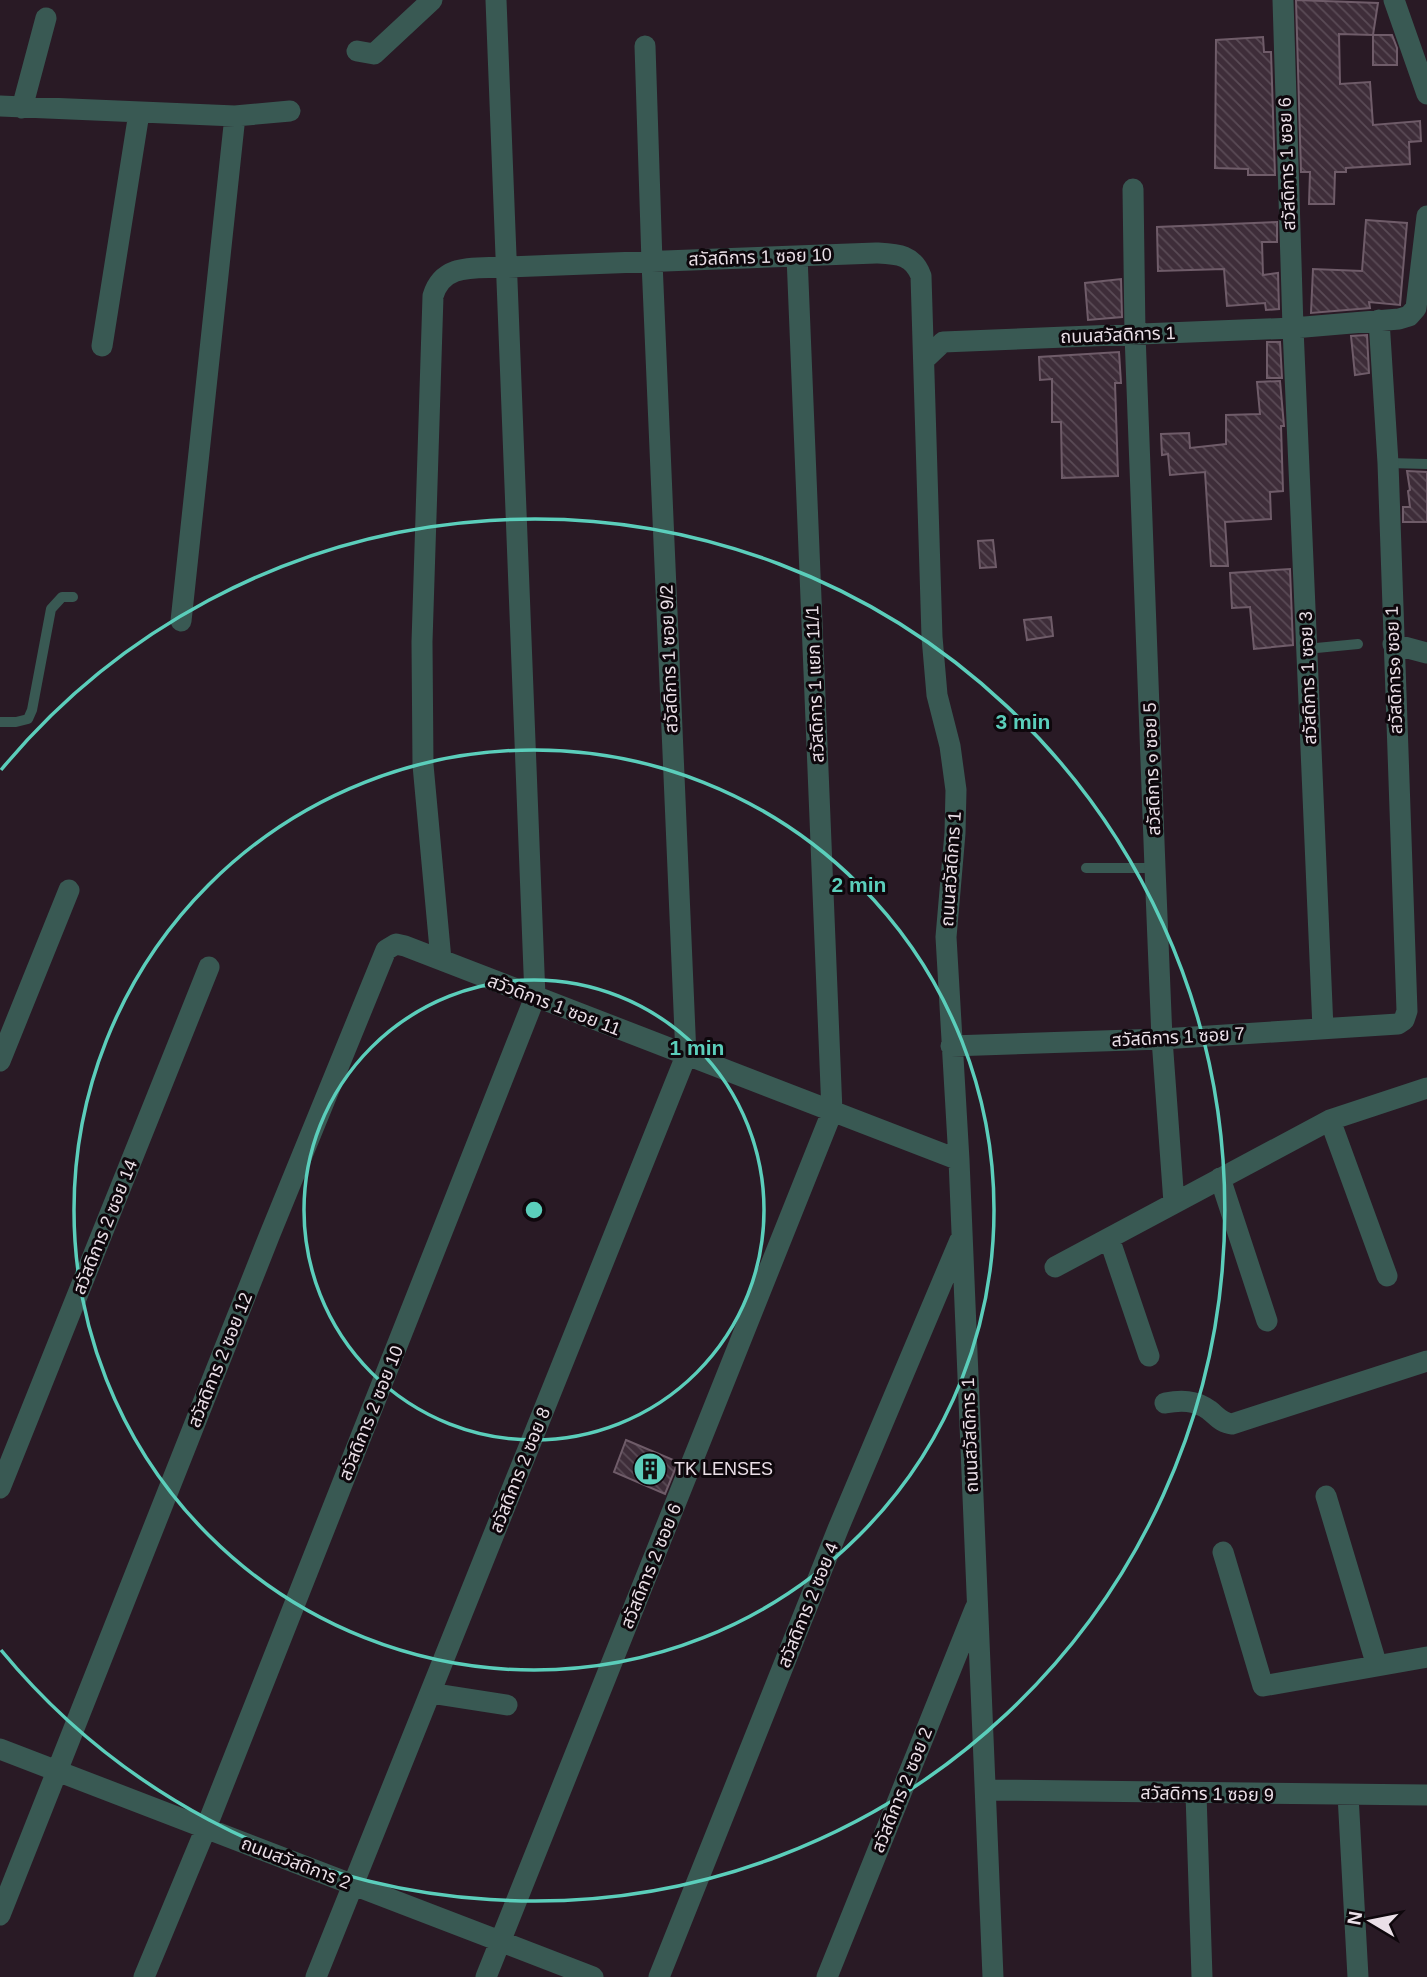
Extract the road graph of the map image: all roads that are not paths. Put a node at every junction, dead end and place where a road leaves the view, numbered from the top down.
1 (432, 0) edge
2 (496, 0) edge
3 (1283, 0) edge
4 (1394, 0) edge
5 (46, 18) dead end
6 (645, 46) dead end
7 (357, 51) dead end
8 (1427, 94) edge
9 (0, 106) edge
10 (22, 108) junction
11 (290, 111) dead end
12 (139, 113) junction
13 (235, 116) junction
14 (1133, 188) dead end
15 (1427, 216) edge
16 (797, 256) junction
17 (652, 262) junction
18 (505, 267) junction
19 (1379, 320) junction
20 (1293, 328) junction
21 (1135, 334) junction
22 (102, 346) dead end
23 (924, 360) junction
24 (1388, 463) junction
25 (1427, 464) edge
26 (73, 597) dead end
27 (181, 621) dead end
28 (1358, 644) dead end
29 (1393, 644) junction
30 (1306, 649) junction
31 (1427, 653) edge
32 (0, 722) edge
33 (1086, 868) dead end
34 (1155, 868) junction
35 (69, 890) dead end
36 (386, 950) joint
37 (441, 960) junction
38 (209, 967) dead end
39 (535, 997) junction
40 (1404, 1020) joint
41 (1323, 1029) junction
42 (1162, 1039) junction
43 (951, 1045) junction
44 (686, 1056) junction
45 (0, 1061) edge
46 (1427, 1088) edge
47 (832, 1112) junction
48 (1330, 1120) junction
49 (959, 1160) junction
50 (1220, 1178) junction
51 (1174, 1203) junction
52 (962, 1235) junction
53 (1110, 1238) junction
54 (1055, 1267) dead end
55 (1387, 1276) dead end
56 (1267, 1321) dead end
57 (1149, 1356) dead end
58 (1427, 1361) edge
59 (1165, 1403) dead end
60 (0, 1488) edge
61 (1326, 1496) dead end
62 (1223, 1552) dead end
63 (977, 1603) junction
64 (1427, 1657) edge
65 (1377, 1666) junction
66 (430, 1693) junction
67 (507, 1705) dead end
68 (0, 1748) edge
69 (58, 1772) junction
70 (987, 1790) junction
71 (1196, 1794) junction
72 (1348, 1795) junction
73 (1427, 1795) edge
74 (206, 1828) junction
75 (353, 1885) junction
76 (0, 1916) edge
77 (501, 1941) junction
78 (144, 1977) edge
79 (316, 1977) edge
80 (486, 1977) edge
81 (593, 1977) edge
82 (659, 1977) edge
83 (827, 1977) edge
84 (993, 1977) edge
85 (1202, 1977) edge
86 (1358, 1977) edge

1 - 7 street
2 - 18 street
3 - 20 street, สวัสดิการ 1 ซอย 6
4 - 8 street
5 - 10 street
6 - 17 street, สวัสดิการ 1 ซอย 9/2
9 - 10 street
10 - 12 street
11 - 13 street
12 - 13 street
12 - 22 street
13 - 27 street
14 - 21 street, สวัสดิการ ๑ ซอย 5
15 - 19 street, ถนนสวัสดิการ 1
16 - 17 street, สวัสดิการ 1 ซอย 10
16 - 23 street, สวัสดิการ 1 ซอย 10
16 - 47 street, สวัสดิการ 1 แยก 11/1
17 - 18 street, สวัสดิการ 1 ซอย 10
17 - 44 street, สวัสดิการ 1 ซอย 9/2
18 - 37 street, สวัสดิการ 1 ซอย 10
18 - 39 street
19 - 20 street, ถนนสวัสดิการ 1
19 - 24 street, สวัสดิการ๑ ซอย 1
20 - 21 street, ถนนสวัสดิการ 1
20 - 30 street, สวัสดิการ 1 ซอย 3
21 - 23 street, ถนนสวัสดิการ 1
21 - 34 street, สวัสดิการ ๑ ซอย 5
23 - 43 street, ถนนสวัสดิการ 1
24 - 25 lane
24 - 29 street, สวัสดิการ๑ ซอย 1
26 - 32 lane
28 - 30 lane
29 - 31 street
29 - 40 street, สวัสดิการ๑ ซอย 1
30 - 41 street, สวัสดิการ 1 ซอย 3
33 - 34 lane
34 - 42 street, สวัสดิการ ๑ ซอย 5
35 - 45 street
36 - 37 street, สวัวดิการ 1 ซอย 11
36 - 69 street, สวัสดิการ 2 ซอย 12
37 - 39 street, สวัวดิการ 1 ซอย 11
38 - 60 street, สวัสดิการ 2 ซอย 14
39 - 44 street, สวัวดิการ 1 ซอย 11
39 - 74 street, สวัสดิการ 2 ซอย 10
40 - 41 street, สวัสดิการ 1 ซอย 7
41 - 42 street, สวัสดิการ 1 ซอย 7
42 - 43 street, สวัสดิการ 1 ซอย 7
42 - 51 street, สวัสดิการ ๑ ซอย 5
43 - 49 street, ถนนสวัสดิการ 1
44 - 47 street, สวัวดิการ 1 ซอย 11
44 - 66 street, สวัสดิการ 2 ซอย 8
46 - 48 street
47 - 49 street, สวัวดิการ 1 ซอย 11
47 - 77 street, สวัสดิการ 2 ซอย 6
48 - 50 street
48 - 55 street
49 - 52 street, ถนนสวัสดิการ 1
50 - 51 street
50 - 56 street
51 - 53 street
52 - 63 street, ถนนสวัสดิการ 1
52 - 82 street, สวัสดิการ 2 ซอย 4
53 - 54 street
53 - 57 street
58 - 59 street
61 - 65 street
62 - 65 street
63 - 70 street, ถนนสวัสดิการ 1
63 - 83 street, สวัสดิการ 2 ซอย 2
64 - 65 street
66 - 67 street
66 - 75 street, สวัสดิการ 2 ซอย 8
68 - 69 street, ถนนสวัสดิการ 2
69 - 74 street, ถนนสวัสดิการ 2
69 - 76 street, สวัสดิการ 2 ซอย 12
70 - 71 street, สวัสดิการ 1 ซอย 9
70 - 84 street, ถนนสวัสดิการ 1
71 - 72 street, สวัสดิการ 1 ซอย 9
71 - 85 street
72 - 73 street, สวัสดิการ 1 ซอย 9
72 - 86 street
74 - 75 street, ถนนสวัสดิการ 2
74 - 78 street, สวัสดิการ 2 ซอย 10
75 - 77 street, ถนนสวัสดิการ 2
75 - 79 street, สวัสดิการ 2 ซอย 8
77 - 80 street, สวัสดิการ 2 ซอย 6
77 - 81 street, ถนนสวัสดิการ 2

